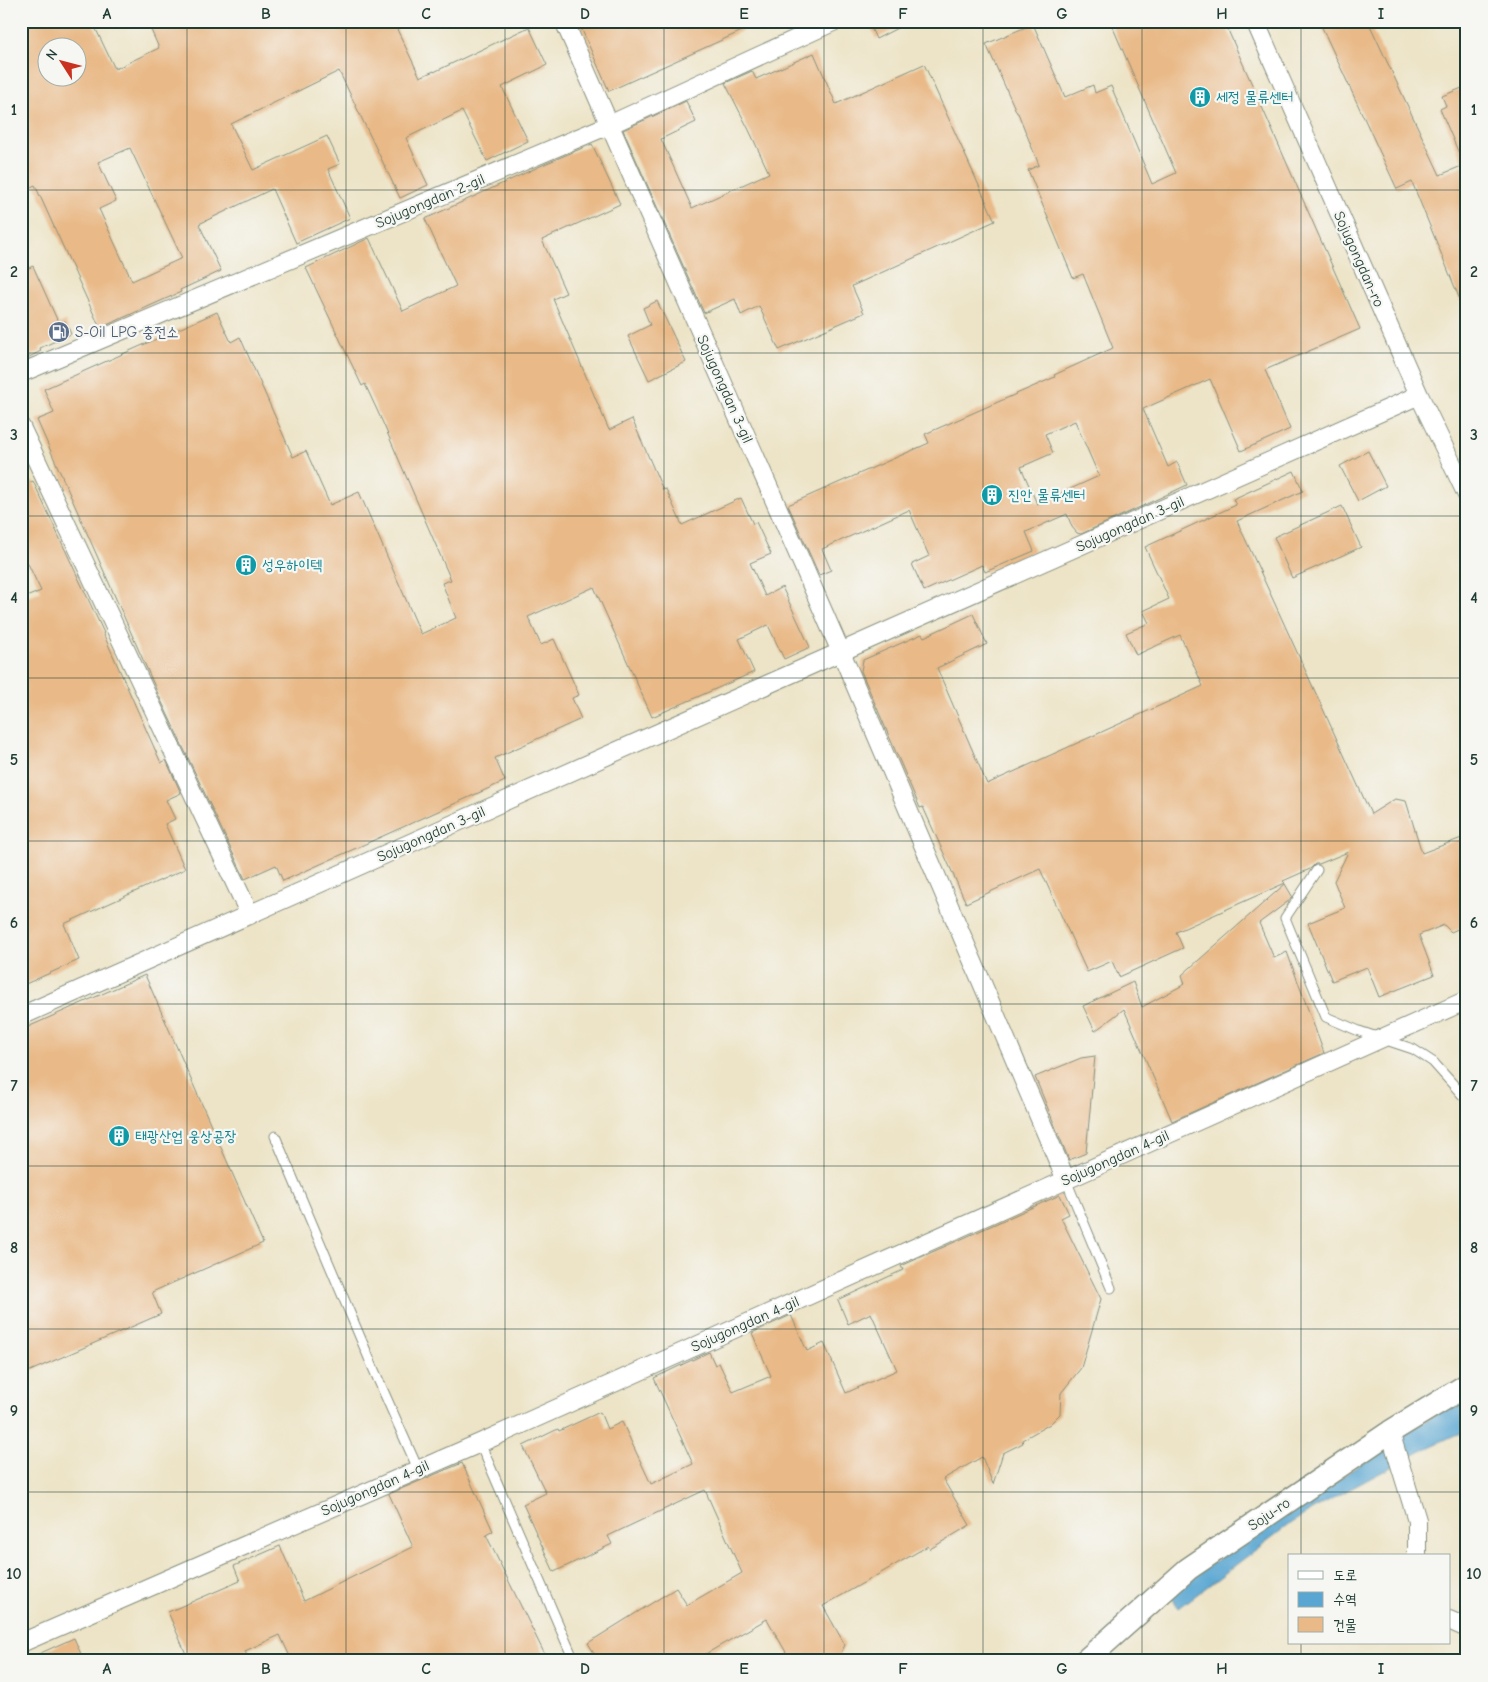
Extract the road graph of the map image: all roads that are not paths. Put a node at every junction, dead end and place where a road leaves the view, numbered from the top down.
1 (564, 21) edge
2 (835, 21) edge
3 (1255, 21) edge
4 (609, 125) junction
5 (21, 373) edge
6 (1419, 395) junction
7 (21, 427) edge
8 (1467, 496) edge
9 (841, 652) junction
10 (1317, 870) dead end
11 (250, 915) junction
12 (1467, 1000) edge
13 (21, 1016) edge
14 (1382, 1039) junction
15 (1467, 1100) edge
16 (275, 1136) dead end
17 (1066, 1180) junction
18 (1112, 1288) dead end
19 (1467, 1385) edge
20 (1390, 1432) junction
21 (480, 1443) junction
22 (418, 1469) junction
23 (1417, 1554) edge
24 (1450, 1620) edge
25 (1467, 1628) edge
26 (21, 1643) edge
27 (573, 1658) dead end
28 (1085, 1661) edge

1 - 4 street, Sojugongdan 3-gil
2 - 4 street, Sojugongdan 2-gil
3 - 6 street, Sojugongdan-ro
4 - 5 street, Sojugongdan 2-gil
4 - 9 street, Sojugongdan 3-gil
6 - 8 street, Sojugongdan-ro
6 - 9 street, Sojugongdan 3-gil
7 - 11 street
9 - 11 street, Sojugongdan 3-gil
9 - 17 street
10 - 14 lane
11 - 13 street, Sojugongdan 3-gil
12 - 14 street, Sojugongdan 4-gil
14 - 15 lane
14 - 17 street, Sojugongdan 4-gil
16 - 22 lane
17 - 18 lane
17 - 21 street, Sojugongdan 4-gil
19 - 20 street, Soju-ro
20 - 23 street
20 - 28 street, Soju-ro
21 - 22 street, Sojugongdan 4-gil
21 - 27 lane
22 - 26 street, Sojugongdan 4-gil
24 - 25 street

